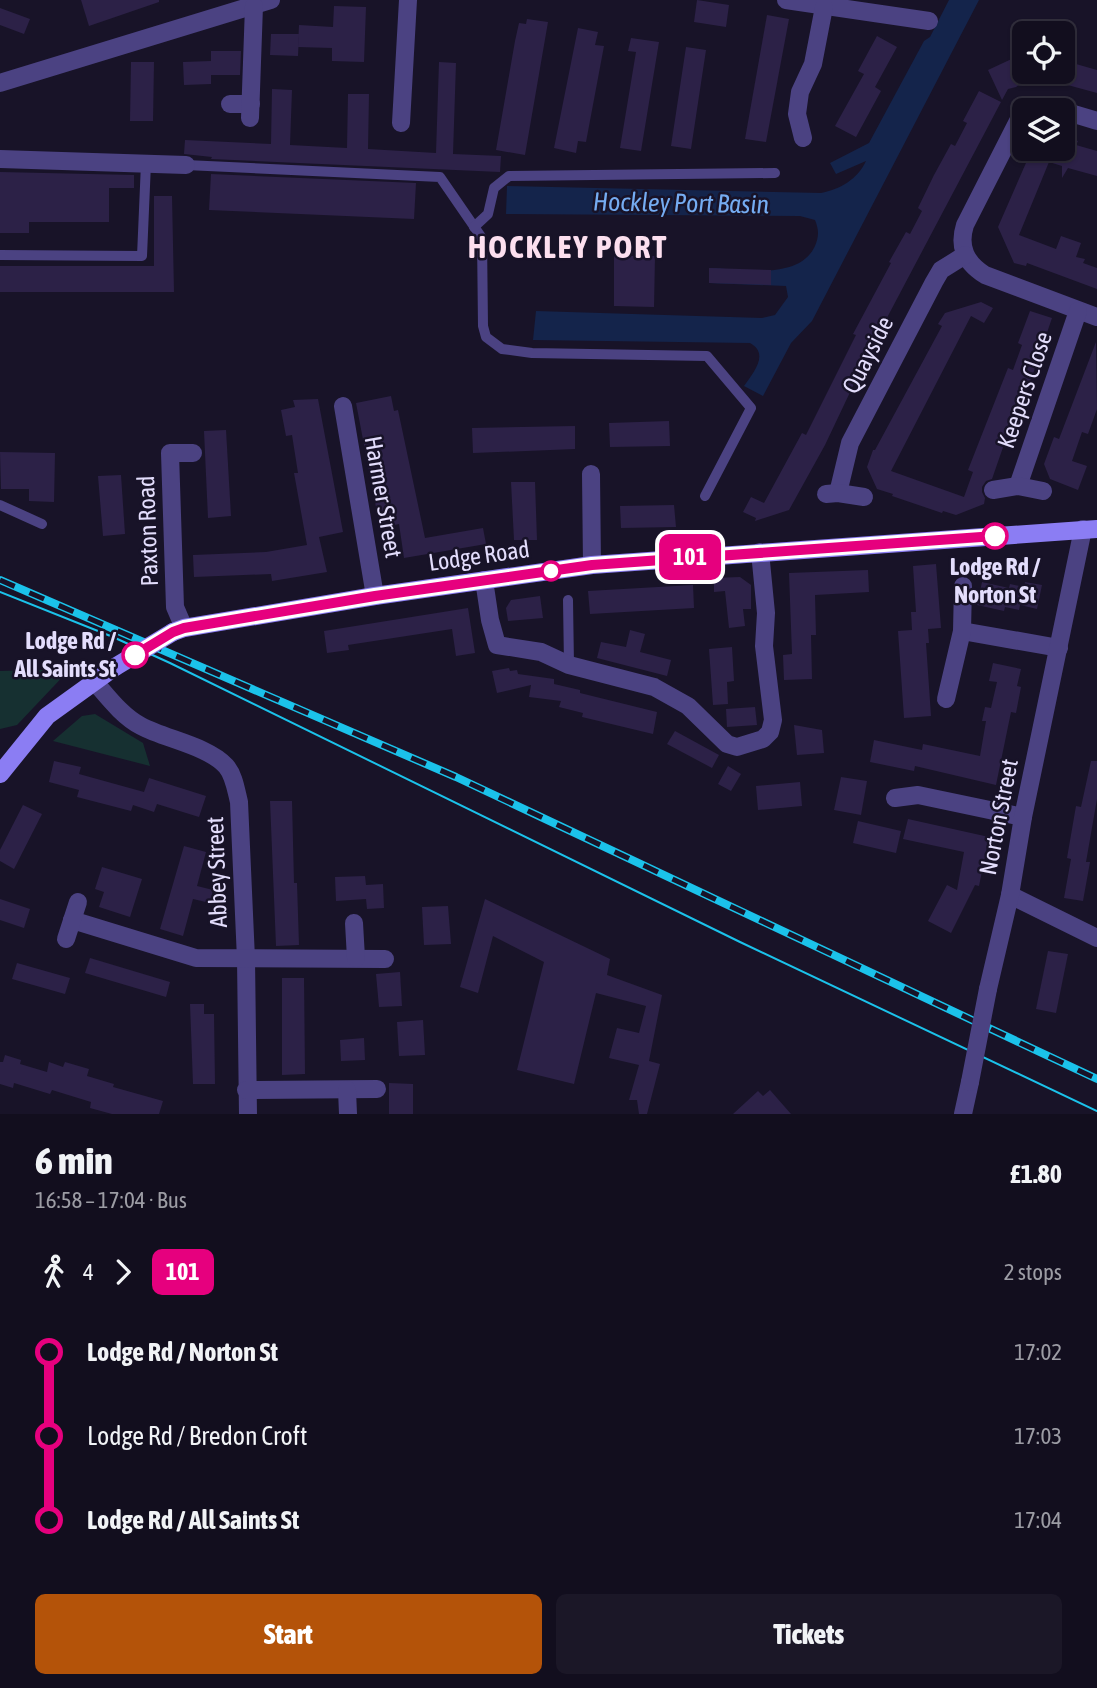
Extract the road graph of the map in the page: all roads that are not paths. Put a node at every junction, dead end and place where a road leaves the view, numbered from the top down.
1 (271, 0) edge
2 (408, 0) edge
3 (786, 0) edge
4 (254, 6) junction
5 (824, 7) junction
6 (929, 21) dead end
7 (0, 83) edge
8 (230, 104) dead end
9 (1075, 114) edge
10 (1097, 121) edge
11 (401, 122) dead end
12 (1012, 133) edge
13 (803, 138) dead end
14 (0, 159) edge
15 (146, 163) junction
16 (186, 164) joint
17 (775, 173) dead end
18 (474, 227) junction
19 (0, 255) edge
20 (965, 255) junction
21 (1078, 311) junction
22 (1097, 317) edge
23 (343, 406) dead end
24 (193, 453) dead end
25 (591, 474) dead end
26 (1018, 486) junction
27 (993, 490) dead end
28 (1043, 491) dead end
29 (705, 496) dead end
30 (864, 497) dead end
31 (0, 505) edge
32 (42, 524) dead end
33 (1090, 529) edge
34 (760, 552) junction
35 (592, 565) junction
36 (484, 580) junction
37 (963, 586) dead end
38 (375, 596) junction
39 (568, 600) dead end
40 (178, 630) junction
41 (962, 631) junction
42 (1059, 648) junction
43 (569, 665) junction
44 (94, 681) junction
45 (946, 699) dead end
46 (6, 755) edge
47 (0, 774) edge
48 (895, 797) dead end
49 (1023, 817) junction
50 (1010, 895) junction
51 (78, 902) dead end
52 (72, 920) junction
53 (354, 923) dead end
54 (1097, 938) edge
55 (66, 939) dead end
56 (356, 958) junction
57 (246, 959) junction
58 (385, 959) dead end
59 (377, 1089) dead end
60 (246, 1090) junction
61 (347, 1090) junction
62 (248, 1114) edge
63 (348, 1114) edge
64 (963, 1114) edge

1 - 4 street
2 - 11 street
3 - 5 street
4 - 7 street
4 - 8 street
5 - 6 street
5 - 13 street
9 - 10 street
12 - 20 street
14 - 15 street
15 - 16 street
15 - 19 lane
16 - 18 lane
17 - 18 lane
18 - 29 lane
20 - 21 street
20 - 30 street, Quayside
21 - 22 street
21 - 26 street, Keepers Close
23 - 38 street, Harmer Street
24 - 40 street, Paxton Road
25 - 35 street
26 - 27 street, Keepers Close
26 - 28 street, Keepers Close
31 - 32 lane
33 - 34 street, Lodge Road
33 - 42 street, Norton Street
34 - 35 street, Lodge Road
34 - 43 street
35 - 36 street, Lodge Road
36 - 38 street, Lodge Road
36 - 43 street
37 - 41 street
38 - 40 street, Lodge Road
39 - 43 lane
40 - 44 street, Lodge Road, bridge
41 - 42 street
41 - 45 street
42 - 49 street, Norton Street
44 - 46 street, Lodge Road
44 - 57 street, Abbey Street
46 - 47 street, Lodge Road
48 - 49 street
49 - 50 street, Norton Street
50 - 54 street
50 - 64 street, Norton Street, bridge
51 - 52 street
52 - 55 street
52 - 57 street, Abbey Street
53 - 56 street
56 - 57 street
56 - 58 street
57 - 60 street
59 - 61 street
60 - 61 street
60 - 62 street
61 - 63 street

